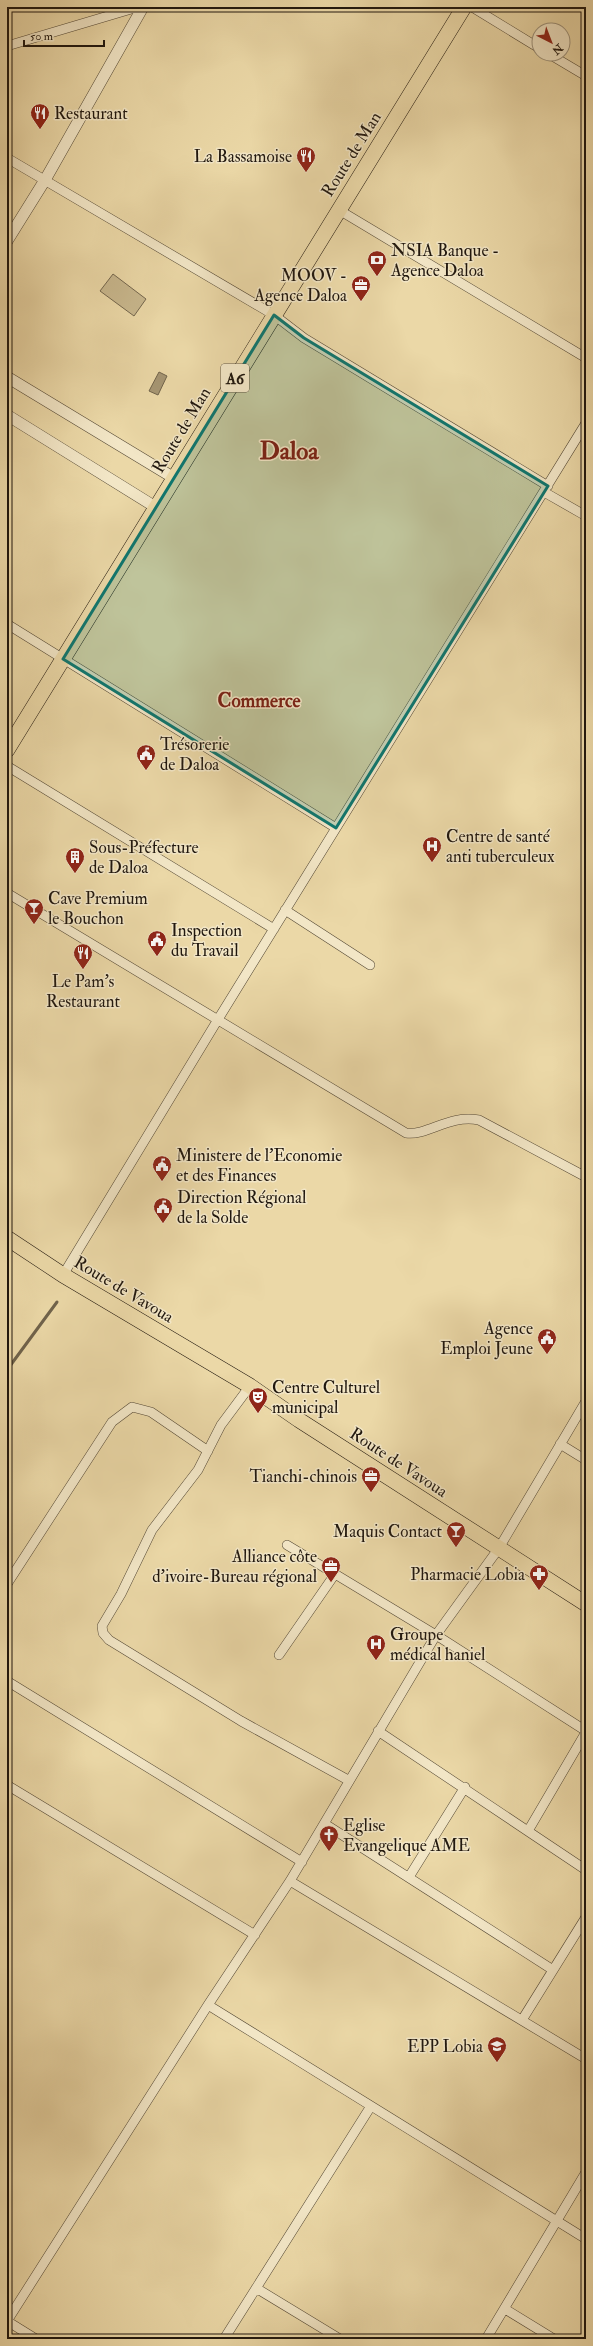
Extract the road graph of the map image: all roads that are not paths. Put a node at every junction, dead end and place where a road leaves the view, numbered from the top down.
1 (138, 7) edge
2 (143, 7) edge
3 (464, 7) edge
4 (472, 7) edge
5 (531, 43) edge
6 (7, 46) edge
7 (562, 62) edge
8 (586, 76) edge
9 (7, 158) edge
10 (45, 180) junction
11 (339, 210) junction
12 (7, 241) edge
13 (274, 315) junction
14 (586, 358) edge
15 (7, 377) edge
16 (7, 415) edge
17 (586, 423) edge
18 (174, 478) junction
19 (546, 489) junction
20 (156, 508) junction
21 (586, 516) edge
22 (7, 624) edge
23 (63, 659) junction
24 (7, 750) edge
25 (7, 766) edge
26 (336, 828) junction
27 (7, 893) edge
28 (285, 910) junction
29 (274, 929) junction
30 (370, 965) dead end
31 (218, 1020) junction
32 (586, 1177) edge
33 (7, 1238) edge
34 (63, 1275) junction
35 (250, 1386) junction
36 (586, 1401) edge
37 (560, 1444) junction
38 (208, 1450) junction
39 (586, 1460) edge
40 (287, 1545) dead end
41 (499, 1548) junction
42 (335, 1574) junction
43 (7, 1584) edge
44 (586, 1604) edge
45 (436, 1634) junction
46 (279, 1655) dead end
47 (7, 1681) edge
48 (378, 1731) junction
49 (586, 1732) edge
50 (348, 1780) junction
51 (7, 1785) edge
52 (465, 1787) junction
53 (325, 1824) junction
54 (528, 1831) junction
55 (302, 1862) junction
56 (586, 1870) edge
57 (409, 1877) junction
58 (290, 1881) junction
59 (586, 1917) edge
60 (255, 1934) junction
61 (553, 1970) junction
62 (208, 2004) junction
63 (522, 2020) junction
64 (586, 2059) edge
65 (371, 2106) junction
66 (586, 2172) edge
67 (557, 2220) junction
68 (586, 2239) edge
69 (256, 2288) junction
70 (505, 2308) junction
71 (7, 2321) edge
72 (36, 2339) edge
73 (224, 2339) edge
74 (340, 2339) edge
75 (486, 2339) edge
76 (554, 2339) edge

1 - 6 street
2 - 10 street
3 - 11 main road, Route de Man / A6
4 - 5 street
7 - 8 street
9 - 10 street
10 - 12 street
10 - 13 street
11 - 13 main road, Route de Man / A6
11 - 14 street
13 - 18 main road, Route de Man / A6
13 - 19 street
15 - 18 street
16 - 20 street
17 - 19 street
18 - 20 main road, Route de Man / A6
19 - 21 street
19 - 26 street
20 - 23 main road, Route de Man / A6
22 - 23 street
23 - 24 main road, Route de Man / A6
23 - 26 street
25 - 29 street
26 - 28 street
27 - 31 street
28 - 29 street
28 - 30 street
29 - 31 street
31 - 32 street
31 - 34 street
33 - 34 main road, Route de Vavoua
34 - 35 main road, Route de Vavoua
35 - 38 street
35 - 41 main road, Route de Vavoua
36 - 37 street
37 - 39 street
37 - 41 street
38 - 43 street
38 - 50 street
40 - 42 street
41 - 44 main road, Route de Vavoua
41 - 45 street
42 - 45 street
42 - 46 street
45 - 48 street
45 - 49 street
47 - 55 street
48 - 50 street
48 - 52 street
49 - 54 street
50 - 53 street
51 - 60 street
52 - 54 street
52 - 57 street
53 - 55 street
53 - 57 street
54 - 56 street
55 - 58 street
57 - 61 street
58 - 60 street
58 - 63 street
59 - 61 street
60 - 62 street
61 - 63 street
62 - 65 street
62 - 71 street
63 - 64 street
65 - 67 street
65 - 69 street
66 - 67 street
67 - 68 street
67 - 70 street
69 - 73 street
69 - 74 street
70 - 75 street
70 - 76 street
71 - 72 street

